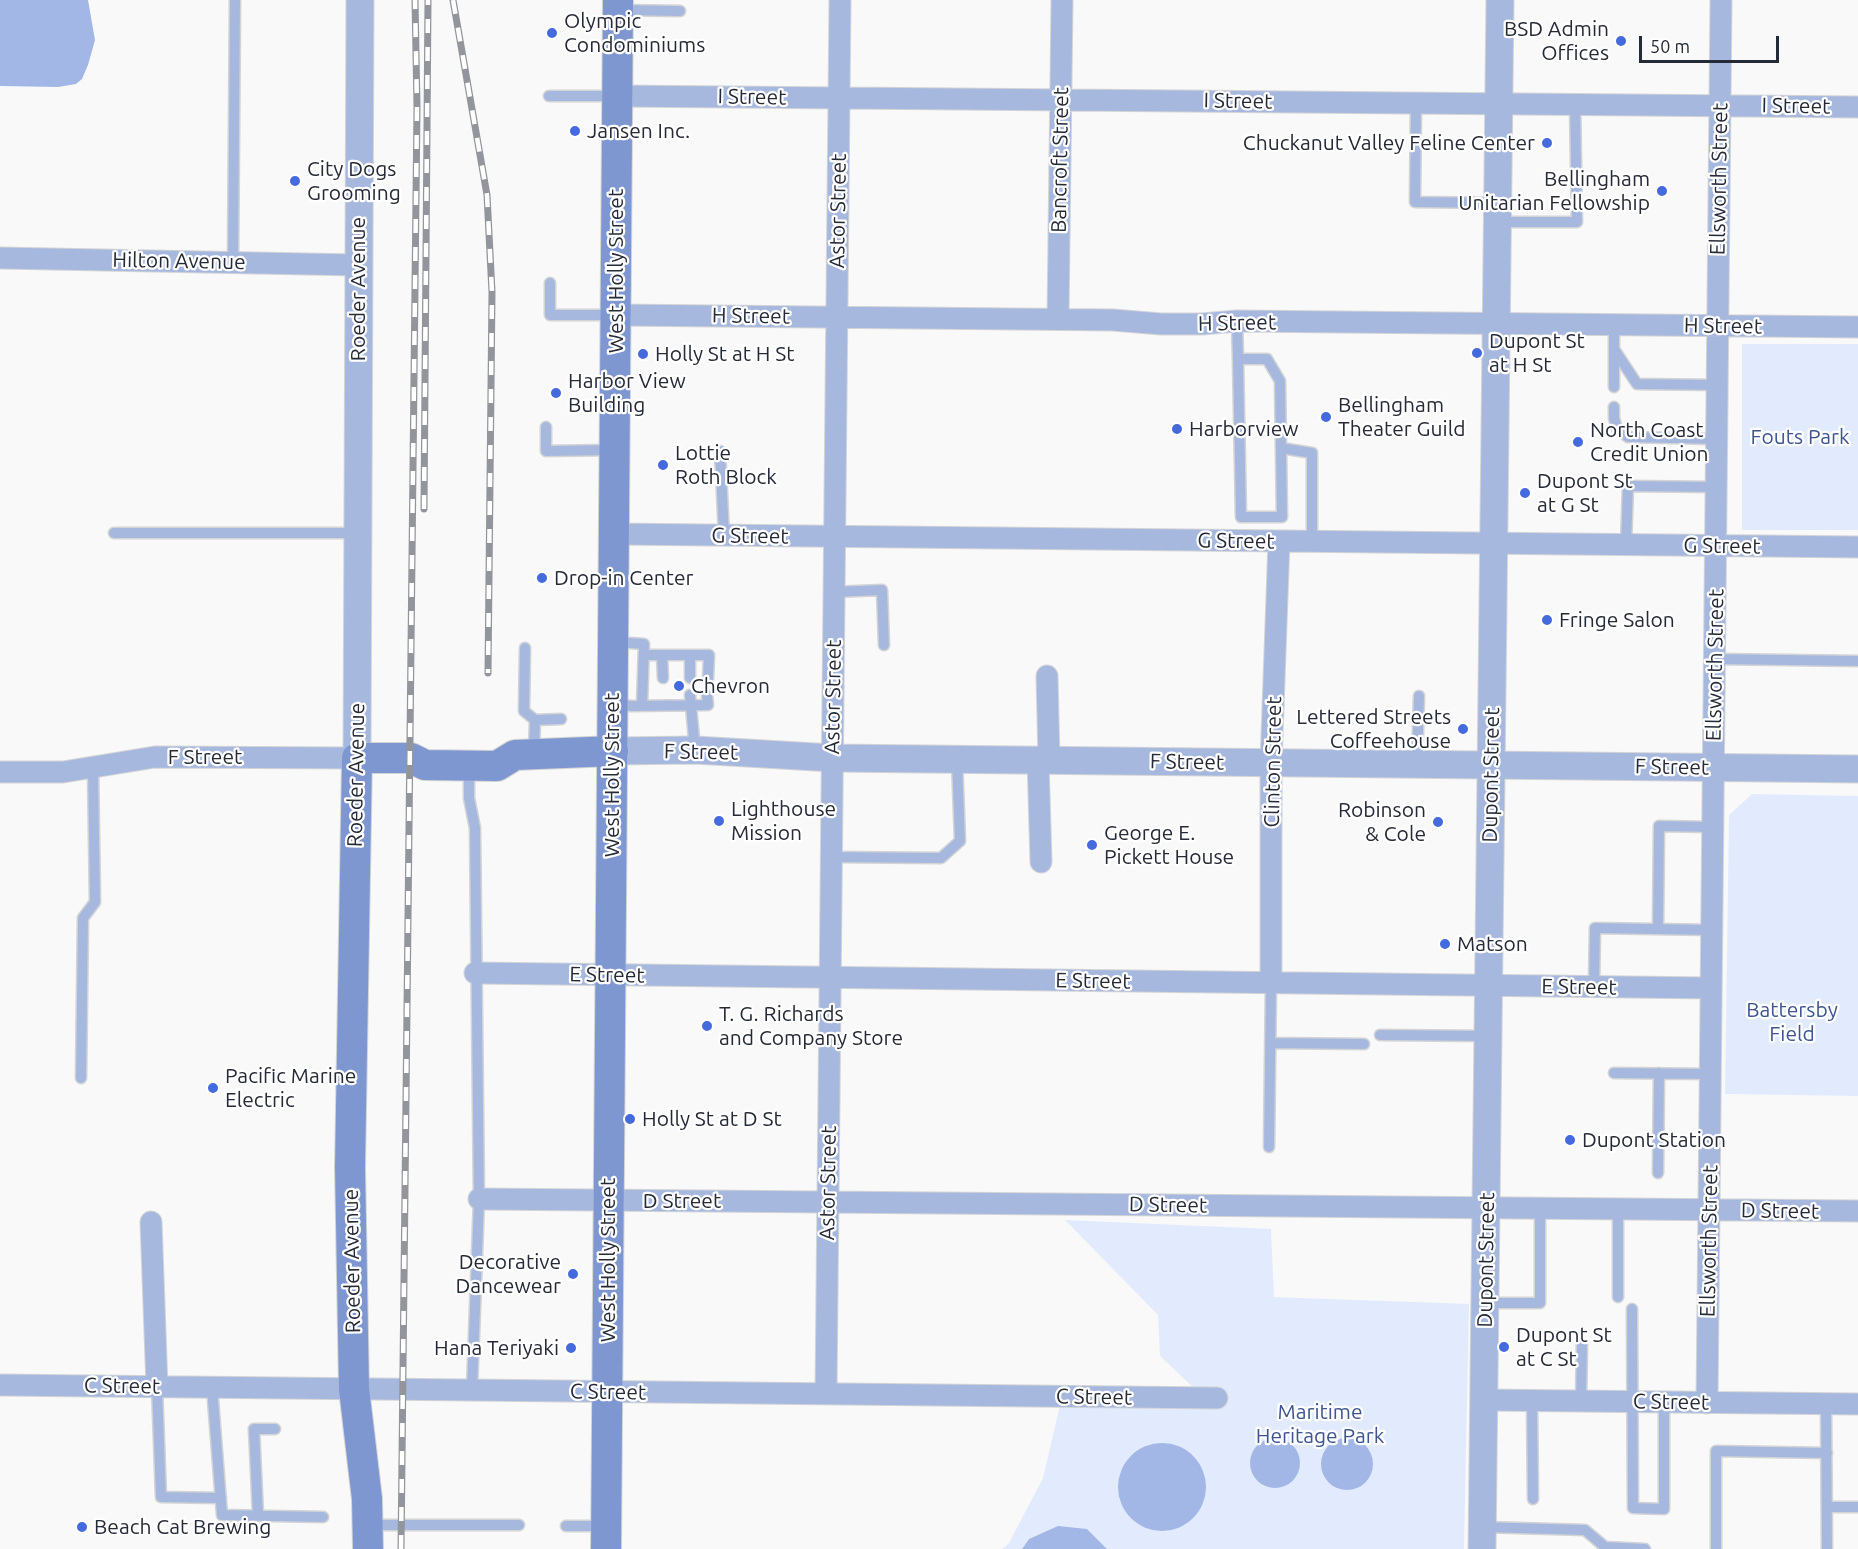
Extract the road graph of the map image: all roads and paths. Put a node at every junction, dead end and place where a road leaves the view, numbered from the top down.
1 (235, 0) edge
2 (360, 0) edge
3 (840, 0) edge
4 (1062, 0) edge
5 (1500, 0) edge
6 (1721, 0) edge
7 (618, 5) edge
8 (680, 11) dead end
9 (549, 96) dead end
10 (618, 96) junction
11 (839, 98) junction
12 (1061, 100) junction
13 (1416, 103) junction
14 (1499, 104) junction
15 (1575, 104) junction
16 (1720, 106) junction
17 (1858, 107) edge
18 (1498, 213) junction
19 (0, 258) edge
20 (233, 262) junction
21 (358, 265) junction
22 (550, 283) dead end
23 (616, 315) junction
24 (837, 317) junction
25 (1058, 319) junction
26 (1237, 321) junction
27 (1496, 323) junction
28 (1614, 325) junction
29 (1718, 326) junction
30 (1858, 327) edge
31 (1614, 349) junction
32 (1238, 359) junction
33 (1718, 386) junction
34 (1614, 387) dead end
35 (1614, 407) dead end
36 (546, 427) dead end
37 (1717, 439) junction
38 (1281, 448) junction
39 (615, 450) junction
40 (720, 451) dead end
41 (1716, 487) junction
42 (1272, 531) junction
43 (114, 533) dead end
44 (358, 533) junction
45 (614, 534) junction
46 (724, 535) junction
47 (835, 536) junction
48 (1312, 542) junction
49 (1494, 543) junction
50 (1626, 545) junction
51 (1716, 546) junction
52 (1858, 547) edge
53 (834, 592) junction
54 (613, 642) junction
55 (884, 645) dead end
56 (525, 648) dead end
57 (644, 655) junction
58 (662, 655) junction
59 (690, 655) junction
60 (1715, 659) junction
61 (1858, 661) edge
62 (1047, 676) dead end
63 (663, 678) dead end
64 (690, 678) dead end
65 (708, 679) dead end
66 (662, 694) dead end
67 (707, 695) dead end
68 (1419, 696) dead end
69 (691, 700) junction
70 (613, 703) junction
71 (642, 706) junction
72 (663, 706) junction
73 (561, 719) dead end
74 (535, 720) junction
75 (695, 750) junction
76 (613, 751) junction
77 (525, 755) junction
78 (357, 758) junction
79 (411, 758) junction
80 (832, 758) junction
81 (957, 759) junction
82 (1043, 760) junction
83 (1271, 763) junction
84 (1417, 764) junction
85 (469, 765) junction
86 (1491, 765) junction
87 (93, 767) junction
88 (1714, 767) junction
89 (1858, 769) edge
90 (0, 772) edge
91 (1713, 827) junction
92 (831, 856) junction
93 (1041, 862) dead end
94 (1658, 929) junction
95 (1712, 930) junction
96 (476, 973) junction
97 (610, 975) junction
98 (830, 978) junction
99 (1271, 983) junction
100 (1489, 986) junction
101 (1594, 987) junction
102 (1712, 988) junction
103 (1380, 1035) dead end
104 (1488, 1036) junction
105 (1270, 1043) junction
106 (1364, 1044) dead end
107 (1614, 1073) dead end
108 (1659, 1073) junction
109 (1711, 1074) junction
110 (81, 1078) dead end
111 (1269, 1147) dead end
112 (1658, 1173) dead end
113 (478, 1199) junction
114 (609, 1200) junction
115 (828, 1202) junction
116 (1486, 1208) junction
117 (1540, 1208) junction
118 (1618, 1209) junction
119 (1710, 1210) junction
120 (1858, 1211) edge
121 (151, 1222) dead end
122 (1618, 1297) dead end
123 (1485, 1303) junction
124 (1632, 1309) dead end
125 (1582, 1344) dead end
126 (0, 1385) edge
127 (157, 1387) junction
128 (212, 1387) junction
129 (354, 1389) junction
130 (472, 1390) junction
131 (607, 1392) junction
132 (826, 1394) junction
133 (1216, 1398) dead end
134 (1484, 1400) junction
135 (1532, 1401) junction
136 (1581, 1401) junction
137 (1633, 1402) junction
138 (1664, 1402) junction
139 (1707, 1403) junction
140 (1826, 1404) junction
141 (1858, 1404) edge
142 (275, 1429) dead end
143 (1827, 1453) junction
144 (221, 1498) junction
145 (1533, 1499) dead end
146 (1827, 1507) junction
147 (1858, 1507) edge
148 (258, 1515) junction
149 (323, 1517) dead end
150 (519, 1525) dead end
151 (566, 1526) dead end
152 (368, 1537) edge
153 (606, 1538) edge
154 (1482, 1538) edge
155 (1645, 1549) edge
156 (1716, 1549) edge
157 (1827, 1549) edge

1 - 20 lane
2 - 21 street, Roeder Avenue
3 - 11 street, Astor Street
4 - 12 street, Bancroft Street
5 - 14 street, Dupont Street
6 - 16 street, Ellsworth Street
7 - 8 lane
7 - 10 main road, West Holly Street
9 - 10 lane
10 - 11 street, I Street
10 - 23 main road, West Holly Street
11 - 12 street, I Street
11 - 24 street, Astor Street
12 - 13 street, I Street
12 - 25 street, Bancroft Street
13 - 14 street, I Street
13 - 18 lane
14 - 15 street, I Street
14 - 18 street, Dupont Street
15 - 16 street, I Street
15 - 18 lane
16 - 17 street, I Street
16 - 29 street, Ellsworth Street
18 - 27 street, Dupont Street
19 - 20 street, Hilton Avenue
20 - 21 street, Hilton Avenue
21 - 44 street, Roeder Avenue
22 - 23 lane
23 - 24 street, H Street
23 - 39 main road, West Holly Street
24 - 25 street, H Street
24 - 47 street, Astor Street
25 - 26 street, H Street
26 - 27 street, H Street
26 - 32 lane
27 - 28 street, H Street
27 - 49 street, Dupont Street
28 - 29 street, H Street
28 - 31 lane
29 - 30 street, H Street
29 - 33 street, Ellsworth Street
31 - 33 lane
31 - 34 lane
32 - 38 lane
32 - 42 lane
33 - 37 street, Ellsworth Street
35 - 37 lane
36 - 39 lane
37 - 41 street, Ellsworth Street
38 - 42 lane
38 - 48 lane
39 - 45 main road, West Holly Street
40 - 46 lane
41 - 50 lane
41 - 51 street, Ellsworth Street
42 - 47 street, G Street
42 - 48 street, G Street
42 - 83 street, Clinton Street
43 - 44 lane
44 - 78 street, Roeder Avenue
45 - 46 street, G Street
45 - 54 main road, West Holly Street
46 - 47 street, G Street
47 - 53 street, Astor Street
48 - 49 street, G Street
49 - 50 street, G Street
49 - 86 street, Dupont Street
50 - 51 street, G Street
51 - 52 street, G Street
51 - 60 street, Ellsworth Street
53 - 55 lane
53 - 80 street, Astor Street
54 - 57 lane
54 - 70 main road, West Holly Street
56 - 74 lane
57 - 58 lane
57 - 71 lane
58 - 59 lane
58 - 63 lane
59 - 64 lane
59 - 65 lane
60 - 61 lane
60 - 88 street, Ellsworth Street
62 - 82 street
66 - 72 lane
67 - 69 lane
68 - 84 lane
69 - 72 lane
69 - 75 lane
70 - 71 lane
70 - 76 main road, West Holly Street
71 - 72 lane
73 - 74 lane
74 - 77 lane
75 - 76 street, F Street
75 - 80 street, F Street
76 - 77 main road, F Street
76 - 97 main road, West Holly Street
77 - 79 main road, F Street
77 - 85 main road, F Street
78 - 79 main road, F Street
78 - 87 street, F Street
78 - 129 main road, Roeder Avenue
79 - 85 main road, F Street
80 - 81 street, F Street
80 - 92 street, Astor Street
81 - 82 street, F Street
81 - 92 lane
82 - 83 street, F Street
82 - 93 street
83 - 84 street, F Street
83 - 99 street, Clinton Street
84 - 86 street, F Street
85 - 96 lane
86 - 88 street, F Street
86 - 100 street, Dupont Street
87 - 90 street, F Street
87 - 110 lane
88 - 89 street, F Street
88 - 91 street, Ellsworth Street
91 - 94 lane
91 - 95 street, Ellsworth Street
92 - 98 street, Astor Street
94 - 95 lane
94 - 101 lane
95 - 102 street, Ellsworth Street
96 - 97 street, E Street
96 - 113 lane
97 - 98 street, E Street
97 - 114 main road, West Holly Street
98 - 99 street, E Street
98 - 115 street, Astor Street
99 - 100 street, E Street
99 - 105 lane
100 - 101 street, E Street
100 - 104 street, Dupont Street
101 - 102 street, E Street
102 - 109 street, Ellsworth Street
103 - 104 lane
104 - 116 street, Dupont Street
105 - 106 lane
105 - 111 lane
107 - 108 lane
108 - 109 lane
108 - 112 lane
109 - 119 street, Ellsworth Street
113 - 114 street, D Street
113 - 130 lane
114 - 115 street, D Street
114 - 131 main road, West Holly Street
115 - 116 street, D Street
115 - 132 street, Astor Street
116 - 117 street, D Street
116 - 123 street, Dupont Street
117 - 118 street, D Street
117 - 123 lane
118 - 119 street, D Street
118 - 122 lane
119 - 120 street, D Street
119 - 139 street, Ellsworth Street
121 - 127 street
123 - 134 street, Dupont Street
124 - 137 lane
125 - 136 lane
126 - 127 street, C Street
127 - 128 street, C Street
127 - 144 lane
128 - 129 street, C Street
128 - 144 lane
129 - 130 street, C Street
129 - 152 main road, Roeder Avenue
130 - 131 street, C Street
131 - 132 street, C Street
131 - 153 main road, West Holly Street
132 - 133 street, C Street
134 - 135 street, C Street
134 - 154 street, Dupont Street
135 - 136 street, C Street
135 - 145 lane
136 - 137 street, C Street
137 - 138 street, C Street
137 - 138 lane
138 - 139 street, C Street
139 - 140 street, C Street
140 - 141 street, C Street
140 - 143 lane
142 - 148 lane
143 - 146 lane
143 - 156 lane
144 - 148 lane
146 - 147 lane
146 - 157 lane
148 - 149 lane
150 - 152 lane
151 - 153 lane
154 - 155 lane

